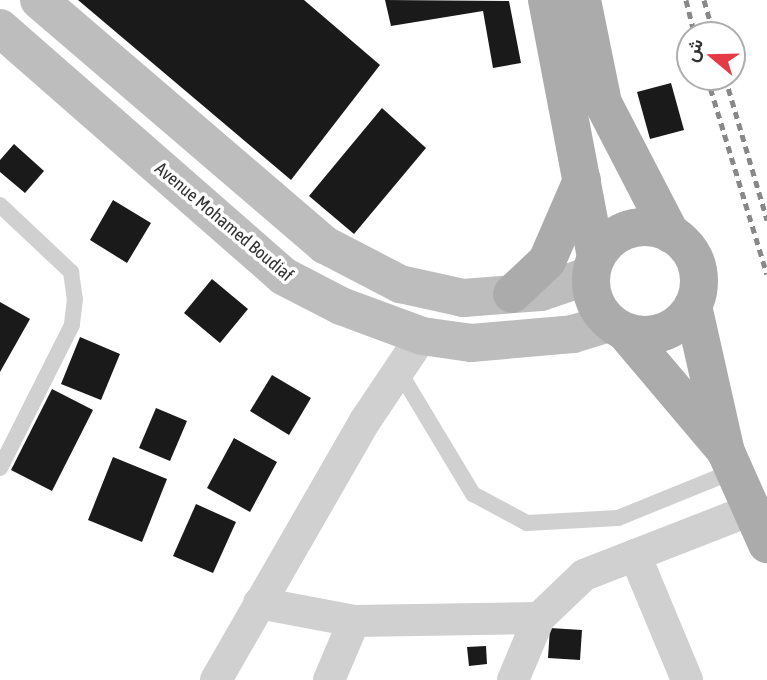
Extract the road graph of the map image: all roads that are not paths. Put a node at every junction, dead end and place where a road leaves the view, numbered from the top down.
1 (39, 0) edge
2 (547, 0) edge
3 (582, 0) edge
4 (0, 28) edge
5 (582, 180) junction
6 (0, 205) edge
7 (671, 234) junction
8 (594, 266) junction
9 (512, 294) junction
10 (693, 306) junction
11 (617, 327) junction
12 (422, 336) junction
13 (399, 371) junction
14 (730, 461) junction
15 (0, 468) edge
16 (753, 509) junction
17 (767, 544) edge
18 (635, 555) junction
19 (259, 603) junction
20 (539, 618) junction
21 (354, 621) junction
22 (216, 680) edge
23 (330, 680) edge
24 (513, 680) edge
25 (687, 680) edge

1 - 9 main road
2 - 5 main road
3 - 7 main road
4 - 12 main road, Avenue Mohamed Boudiaf
5 - 8 main road
5 - 9 main road
6 - 15 lane
7 - 8 main road
7 - 10 main road
8 - 9 main road
8 - 11 main road
10 - 11 main road
10 - 14 main road
11 - 12 main road, Avenue Mohamed Boudiaf
11 - 14 main road
12 - 13 street
13 - 14 lane
13 - 19 street
14 - 16 main road
16 - 17 main road
16 - 18 street
18 - 20 street
18 - 25 street
19 - 21 street
19 - 22 street
20 - 21 street
20 - 24 street
21 - 23 street

